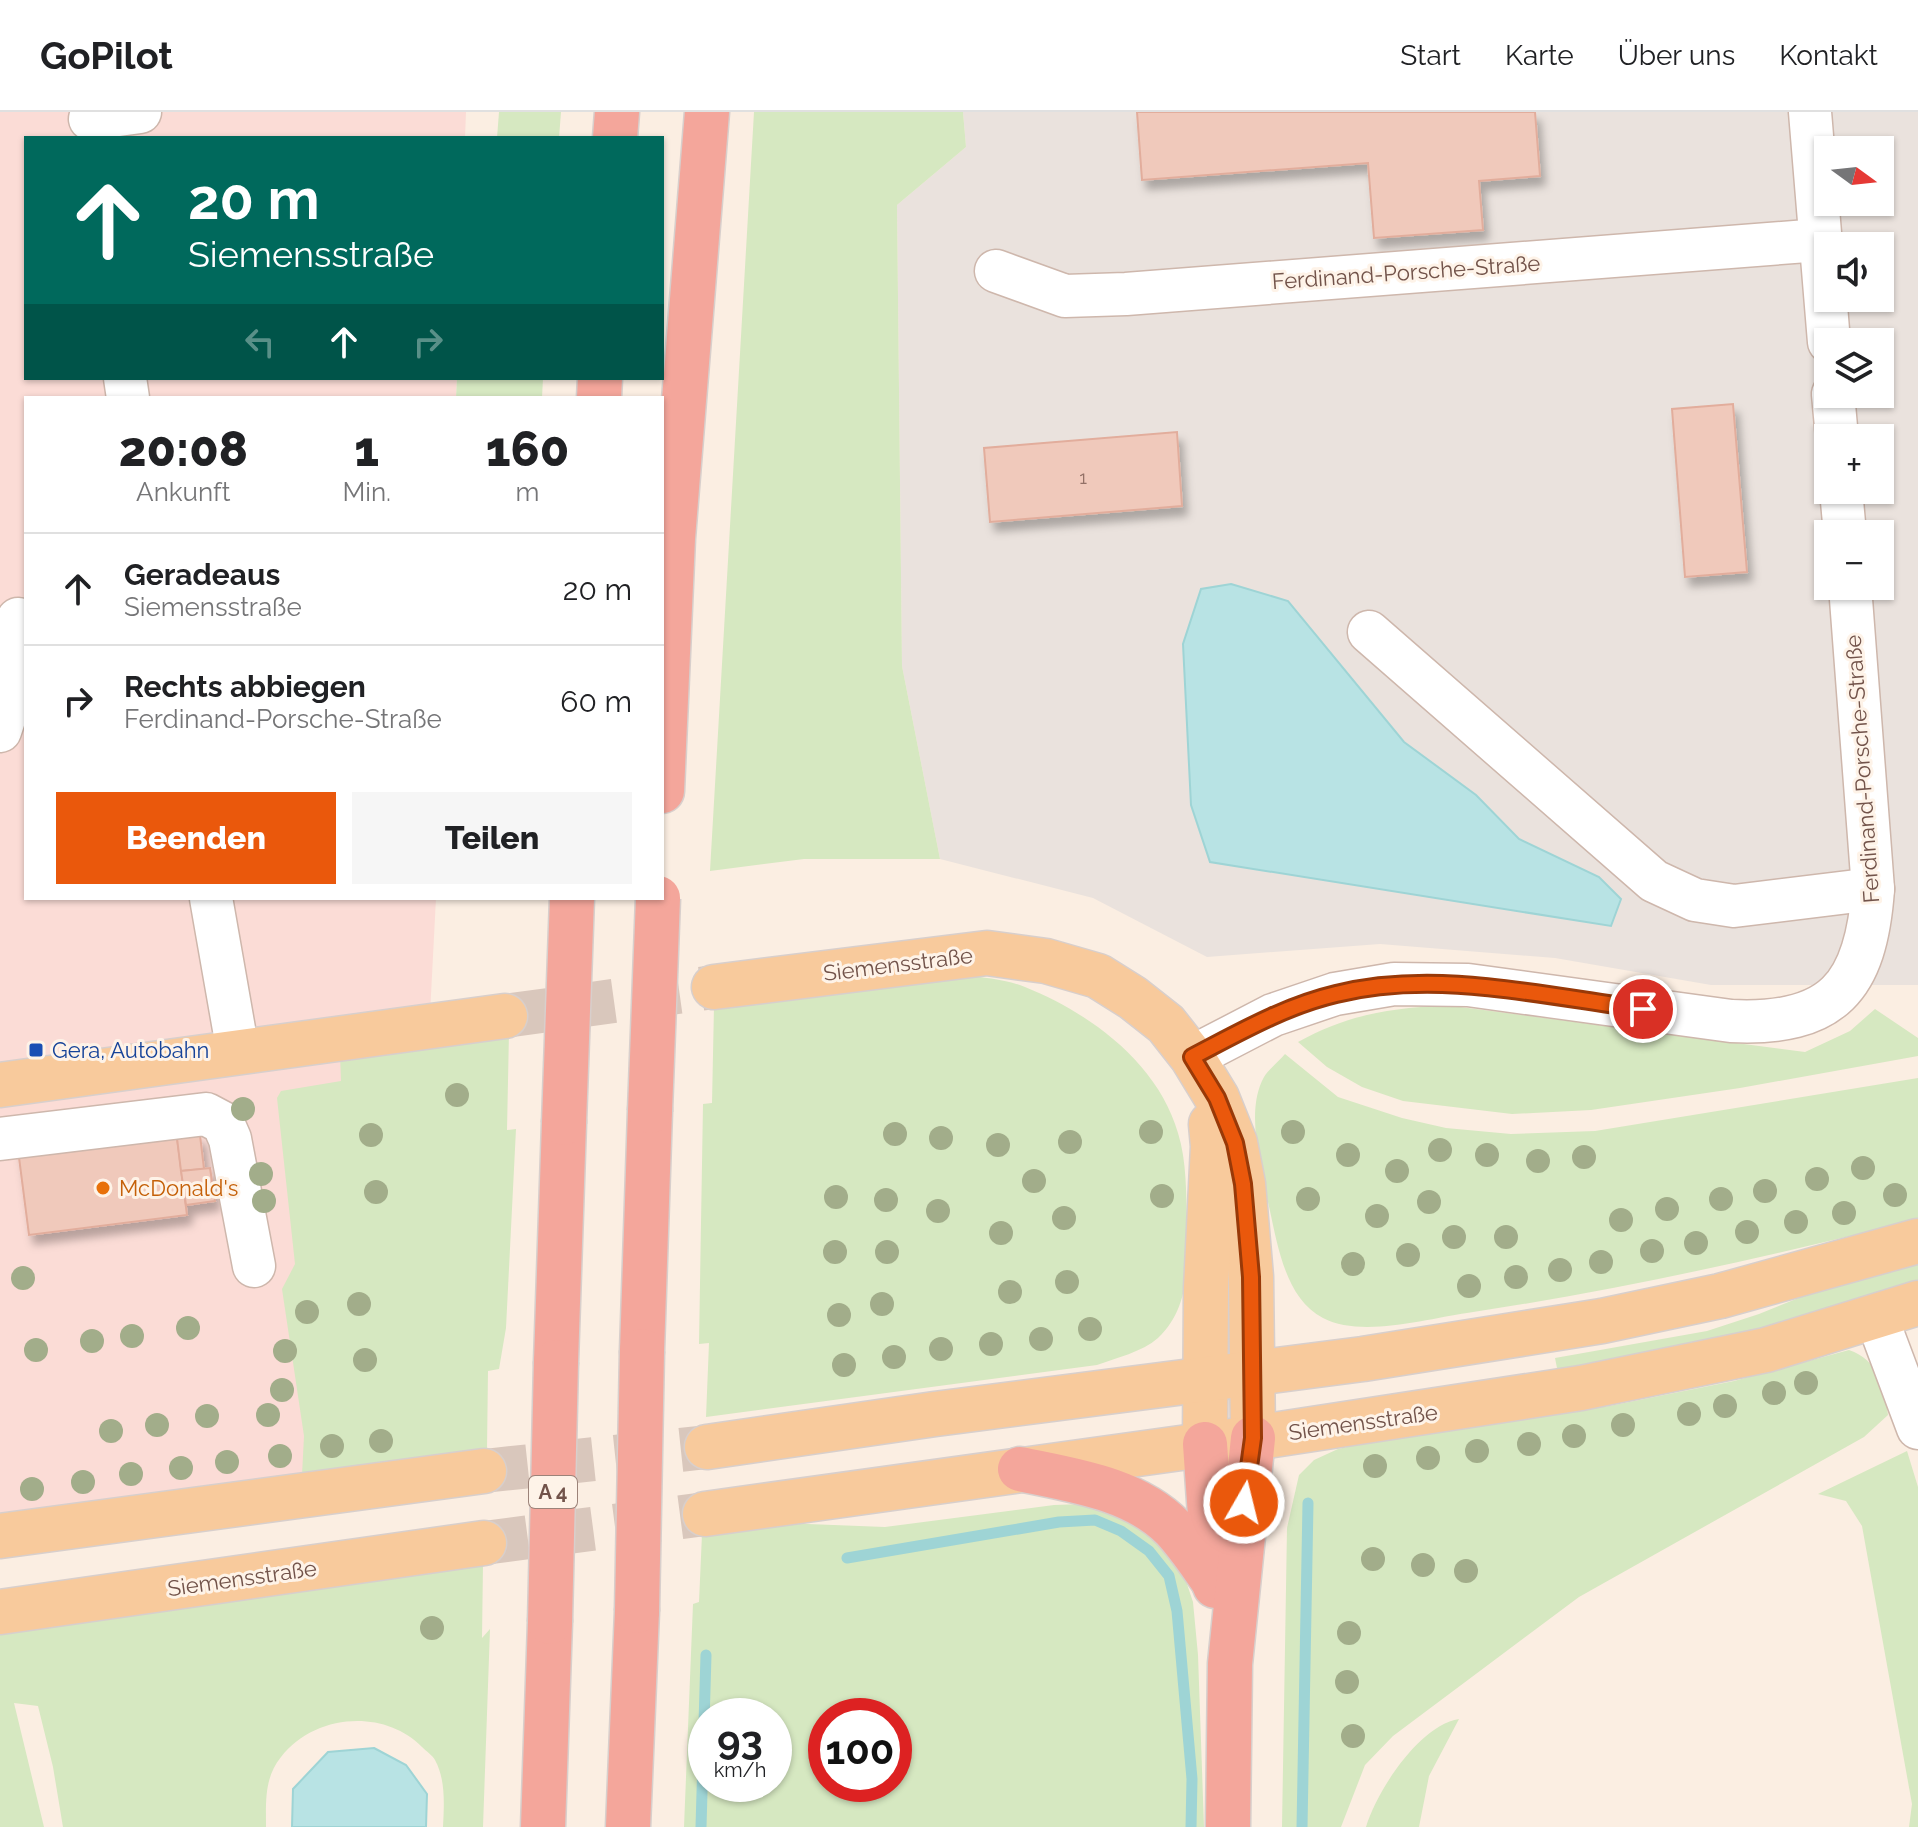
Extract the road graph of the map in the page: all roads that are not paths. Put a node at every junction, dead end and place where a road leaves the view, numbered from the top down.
1 (140, 112) edge
2 (617, 112) edge
3 (707, 112) edge
4 (1810, 112) edge
5 (90, 123) edge
6 (615, 136) edge
7 (1819, 232) edge
8 (1814, 240) edge
9 (996, 271) dead end
10 (1851, 600) edge
11 (15, 615) edge
12 (1369, 632) dead end
13 (0, 731) edge
14 (664, 745) edge
15 (1873, 889) junction
16 (211, 900) edge
17 (572, 900) edge
18 (658, 900) edge
19 (714, 987) tunnel mouth
20 (505, 1016) tunnel mouth
21 (238, 1052) junction
22 (1192, 1057) junction
23 (0, 1085) edge
24 (0, 1139) edge
25 (1918, 1241) edge
26 (254, 1266) dead end
27 (1918, 1303) edge
28 (1876, 1316) junction
29 (1251, 1373) junction
30 (1204, 1378) junction
31 (1918, 1428) edge
32 (1253, 1438) junction
33 (1205, 1444) junction
34 (707, 1447) tunnel mouth
35 (1020, 1469) junction
36 (484, 1471) tunnel mouth
37 (705, 1514) tunnel mouth
38 (0, 1536) edge
39 (484, 1543) tunnel mouth
40 (1214, 1582) junction
41 (0, 1612) edge
42 (1230, 1664) junction
43 (543, 1827) edge
44 (628, 1827) edge
45 (1228, 1827) edge

1 - 5 street
2 - 6 highway
3 - 14 highway
4 - 7 street
8 - 9 street, Ferdinand-Porsche-Straße
10 - 15 street, Ferdinand-Porsche-Straße
11 - 13 street
12 - 15 street
15 - 22 street, Ferdinand-Porsche-Straße
16 - 21 street
17 - 43 highway, A 4, bridge
18 - 44 highway, bridge
19 - 22 main road, Siemensstraße
20 - 21 main road
21 - 23 main road
22 - 29 main road, Siemensstraße
22 - 30 main road, Siemensstraße
24 - 26 street
25 - 29 main road
27 - 28 main road, Siemensstraße
28 - 31 street
28 - 32 main road, Siemensstraße
29 - 30 main road
29 - 32 main road, Siemensstraße
30 - 33 main road, Siemensstraße
30 - 34 main road
32 - 33 main road, Siemensstraße
32 - 42 highway
33 - 35 main road, Siemensstraße
33 - 40 highway
35 - 37 main road, Siemensstraße
35 - 40 highway
36 - 38 main road
39 - 41 main road, Siemensstraße
40 - 42 highway
42 - 45 highway

